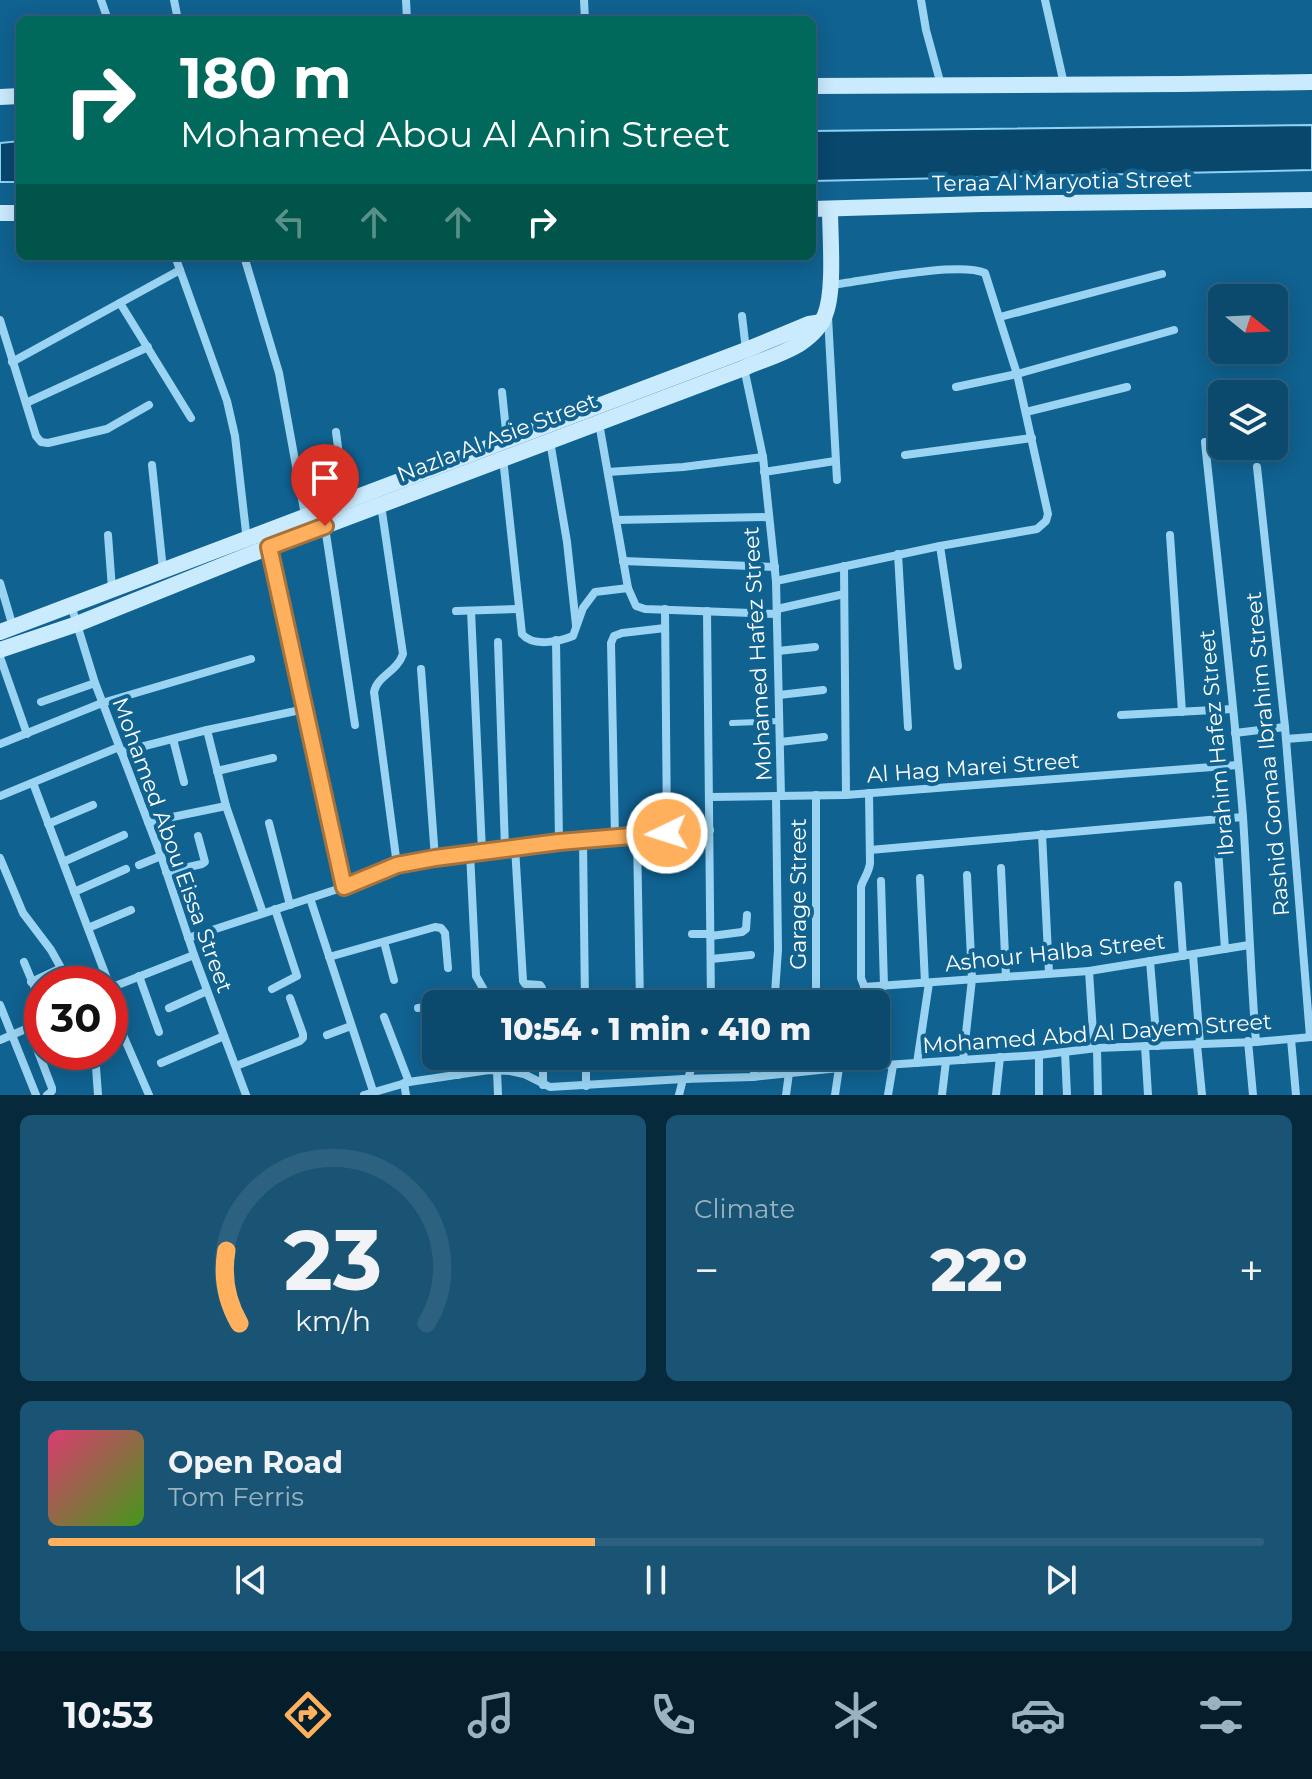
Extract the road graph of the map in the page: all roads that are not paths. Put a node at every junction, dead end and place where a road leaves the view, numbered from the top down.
1 (921, 0) edge
2 (1045, 0) edge
3 (1312, 82) edge
4 (941, 85) junction
5 (1064, 85) junction
6 (816, 86) edge
7 (1312, 200) edge
8 (816, 209) edge
9 (830, 209) junction
10 (176, 260) edge
11 (245, 260) edge
12 (180, 270) junction
13 (1162, 274) dead end
14 (830, 285) junction
15 (120, 303) junction
16 (825, 315) junction
17 (742, 316) dead end
18 (1000, 317) junction
19 (0, 320) edge
20 (1174, 330) dead end
21 (148, 347) junction
22 (746, 350) junction
23 (12, 362) junction
24 (744, 368) junction
25 (1017, 374) junction
26 (682, 382) junction
27 (956, 387) dead end
28 (1127, 387) dead end
29 (502, 392) dead end
30 (26, 403) junction
31 (149, 405) dead end
32 (1026, 412) junction
33 (191, 418) dead end
34 (598, 422) junction
35 (336, 432) dead end
36 (1032, 438) junction
37 (550, 440) junction
38 (516, 442) junction
39 (1205, 442) dead end
40 (905, 455) dead end
41 (763, 457) junction
42 (503, 458) junction
43 (835, 461) junction
44 (152, 465) dead end
45 (1257, 467) dead end
46 (608, 472) junction
47 (764, 472) junction
48 (837, 480) dead end
49 (345, 501) junction
50 (381, 505) junction
51 (305, 515) junction
52 (769, 517) junction
53 (616, 520) junction
54 (325, 526) junction
55 (108, 535) dead end
56 (1170, 535) dead end
57 (247, 546) junction
58 (940, 546) junction
59 (269, 547) junction
60 (898, 554) junction
61 (623, 561) junction
62 (844, 566) junction
63 (775, 567) junction
64 (163, 570) junction
65 (776, 581) junction
66 (0, 583) edge
67 (628, 588) junction
68 (112, 589) junction
69 (844, 594) junction
70 (71, 605) junction
71 (519, 609) junction
72 (665, 609) junction
73 (456, 611) dead end
74 (471, 611) junction
75 (707, 611) junction
76 (777, 611) junction
77 (77, 624) junction
78 (576, 628) junction
79 (665, 628) junction
80 (6, 630) edge
81 (556, 640) junction
82 (498, 642) dead end
83 (815, 647) dead end
84 (0, 650) edge
85 (778, 651) junction
86 (0, 657) edge
87 (251, 659) dead end
88 (958, 666) dead end
89 (421, 669) dead end
90 (95, 683) junction
91 (823, 690) dead end
92 (779, 695) junction
93 (41, 702) dead end
94 (102, 703) junction
95 (305, 709) junction
96 (1232, 709) junction
97 (1182, 712) junction
98 (1121, 715) dead end
99 (779, 721) junction
100 (732, 723) dead end
101 (355, 725) dead end
102 (908, 727) dead end
103 (1285, 727) junction
104 (207, 730) junction
105 (1235, 733) junction
106 (27, 734) junction
107 (824, 737) dead end
108 (1312, 737) edge
109 (173, 739) junction
110 (1286, 739) junction
111 (780, 742) junction
112 (0, 744) edge
113 (120, 750) junction
114 (273, 758) dead end
115 (1238, 765) junction
116 (217, 771) junction
117 (184, 782) dead end
118 (33, 783) junction
119 (869, 793) junction
120 (816, 795) junction
121 (846, 795) junction
122 (0, 796) edge
123 (779, 796) junction
124 (710, 797) junction
125 (93, 805) dead end
126 (226, 806) junction
127 (1243, 817) junction
128 (148, 822) junction
129 (269, 823) dead end
130 (48, 824) junction
131 (710, 830) junction
132 (667, 833) junction
133 (1042, 834) junction
134 (124, 835) dead end
135 (198, 836) dead end
136 (637, 836) junction
137 (615, 837) junction
138 (583, 840) junction
139 (559, 842) junction
140 (510, 848) junction
141 (1218, 849) dead end
142 (870, 850) junction
143 (482, 851) junction
144 (470, 853) junction
145 (161, 856) junction
146 (0, 858) edge
147 (435, 858) junction
148 (63, 862) junction
149 (139, 865) dead end
150 (397, 865) junction
151 (1001, 868) dead end
152 (126, 869) dead end
153 (166, 872) junction
154 (967, 875) dead end
155 (920, 878) dead end
156 (881, 881) dead end
157 (1178, 885) dead end
158 (344, 887) junction
159 (74, 892) junction
160 (310, 898) junction
161 (290, 905) junction
162 (275, 909) junction
163 (131, 910) dead end
164 (263, 913) junction
165 (747, 915) dead end
166 (88, 928) junction
167 (692, 934) dead end
168 (711, 935) junction
169 (188, 938) junction
170 (384, 942) junction
171 (1249, 945) junction
172 (1225, 949) junction
173 (194, 955) junction
174 (751, 955) dead end
175 (1188, 956) junction
176 (329, 957) junction
177 (711, 959) junction
178 (1150, 961) junction
179 (24, 962) dead end
180 (25, 966) edge
181 (60, 966) edge
182 (102, 966) edge
183 (448, 968) dead end
184 (1089, 971) junction
185 (1049, 973) junction
186 (139, 976) junction
187 (1006, 977) junction
188 (972, 979) junction
189 (128, 980) edge
190 (394, 980) dead end
191 (927, 983) junction
192 (884, 986) junction
193 (864, 987) junction
194 (272, 989) dead end
195 (484, 990) edge
196 (542, 990) edge
197 (585, 990) edge
198 (640, 990) edge
199 (711, 990) edge
200 (775, 990) edge
201 (816, 990) edge
202 (866, 990) edge
203 (207, 991) junction
204 (290, 998) dead end
205 (0, 1005) edge
206 (169, 1008) dead end
207 (418, 1008) dead end
208 (422, 1008) edge
209 (384, 1017) dead end
210 (351, 1026) junction
211 (24, 1030) edge
212 (159, 1032) dead end
213 (12, 1035) junction
214 (327, 1035) dead end
215 (224, 1036) junction
216 (1311, 1037) edge
217 (1291, 1039) junction
218 (0, 1040) edge
219 (1252, 1042) junction
220 (1198, 1044) junction
221 (1145, 1046) junction
222 (1157, 1046) junction
223 (128, 1047) edge
224 (1096, 1048) junction
225 (1065, 1052) junction
226 (1039, 1055) junction
227 (1000, 1057) junction
228 (963, 1060) junction
229 (946, 1061) junction
230 (161, 1063) dead end
231 (917, 1063) junction
232 (890, 1065) edge
233 (893, 1065) junction
234 (236, 1066) junction
235 (45, 1070) edge
236 (96, 1070) edge
237 (458, 1070) edge
238 (493, 1070) junction
239 (586, 1070) edge
240 (690, 1070) edge
241 (755, 1070) edge
242 (819, 1070) edge
243 (839, 1070) edge
244 (789, 1073) junction
245 (458, 1075) junction
246 (753, 1077) junction
247 (686, 1079) junction
248 (407, 1082) junction
249 (613, 1084) junction
250 (586, 1086) junction
251 (548, 1089) edge
252 (373, 1091) junction
253 (36, 1095) edge
254 (47, 1095) edge
255 (98, 1095) edge
256 (149, 1095) edge
257 (246, 1095) edge
258 (364, 1095) edge
259 (406, 1095) edge
260 (498, 1095) edge
261 (612, 1095) edge
262 (679, 1095) edge
263 (786, 1095) edge
264 (835, 1095) edge
265 (888, 1095) edge
266 (942, 1095) edge
267 (996, 1095) edge
268 (1039, 1095) edge
269 (1067, 1095) edge
270 (1098, 1095) edge
271 (1148, 1095) edge
272 (1202, 1095) edge
273 (1253, 1095) edge
274 (1296, 1095) edge

1 - 4 street
2 - 5 street
3 - 5 street
4 - 5 street
4 - 6 street
7 - 9 street, Teraa Al Maryotia Street
8 - 9 street, Teraa Al Maryotia Street
9 - 14 street
10 - 12 street
11 - 51 street
12 - 15 street
12 - 57 street
13 - 18 street
14 - 16 street
14 - 18 street
15 - 21 street
15 - 23 street
16 - 22 street, Nazla Al Asie Street
16 - 24 street, Nazla Al Asie Street
16 - 43 street
17 - 22 street
18 - 25 street
19 - 23 street
20 - 25 street
21 - 30 street
21 - 33 street
22 - 26 street, Nazla Al Asie Street
23 - 30 street
24 - 26 street, Nazla Al Asie Street
24 - 41 street, Mohamed Hafez Street
25 - 27 street
25 - 32 street
26 - 34 street, Nazla Al Asie Street
26 - 38 street, Nazla Al Asie Street
28 - 32 street
29 - 38 street
30 - 31 street
32 - 36 street
34 - 37 street, Nazla Al Asie Street
34 - 46 street
35 - 49 street
36 - 40 street
36 - 58 street
37 - 38 street, Nazla Al Asie Street
37 - 78 street
38 - 42 street, Nazla Al Asie Street
38 - 49 street, Nazla Al Asie Street
39 - 96 street, Ibrahim Hafez Street
41 - 46 street
41 - 47 street, Mohamed Hafez Street
42 - 50 street, Nazla Al Asie Street
42 - 71 street
43 - 47 street
43 - 48 street
44 - 64 street
45 - 103 street, Rashid Gomaa Ibrahim Street
46 - 53 street
47 - 52 street, Mohamed Hafez Street
49 - 51 street, Nazla Al Asie Street
50 - 54 street, Nazla Al Asie Street
50 - 150 street
51 - 57 street, Nazla Al Asie Street
52 - 53 street
52 - 63 street, Mohamed Hafez Street
53 - 61 street
54 - 59 street, Nazla Al Asie Street
54 - 101 street
55 - 68 street
56 - 97 street
57 - 59 street, Nazla Al Asie Street
57 - 64 street, Nazla Al Asie Street
57 - 77 street, Nazla Al Asie Street
58 - 60 street
58 - 88 street
59 - 95 street
60 - 62 street
60 - 102 street
61 - 63 street
61 - 67 street
62 - 65 street
62 - 69 street
63 - 65 street, Mohamed Hafez Street
64 - 68 street, Nazla Al Asie Street
65 - 76 street, Mohamed Hafez Street
66 - 80 street
67 - 72 street
67 - 78 street
68 - 70 street, Nazla Al Asie Street
69 - 76 street
69 - 121 street
70 - 77 street, Mohamed Abou Eissa Street
70 - 80 street, Nazla Al Asie Street
71 - 74 street
71 - 81 street
72 - 75 street
72 - 79 street
73 - 74 street
74 - 143 street
75 - 76 street
75 - 124 street
76 - 85 street, Mohamed Hafez Street
77 - 84 street, Nazla Al Asie Street
77 - 90 street, Mohamed Abou Eissa Street
78 - 81 street
79 - 132 street
79 - 137 street
81 - 139 street
82 - 140 street
83 - 85 street
85 - 92 street, Mohamed Hafez Street
86 - 106 street
87 - 94 street
89 - 147 street
90 - 93 street
90 - 94 street, Mohamed Abou Eissa Street
91 - 92 street
92 - 99 street, Mohamed Hafez Street
94 - 106 street
94 - 113 street, Mohamed Abou Eissa Street
95 - 104 street
95 - 158 street
96 - 97 street
96 - 105 street, Ibrahim Hafez Street
97 - 98 street
99 - 100 lane
99 - 111 street, Mohamed Hafez Street
103 - 105 street
103 - 110 street, Rashid Gomaa Ibrahim Street
104 - 109 street
104 - 116 street
105 - 115 street, Ibrahim Hafez Street
106 - 112 street
107 - 111 street
108 - 110 street
109 - 113 street
109 - 117 street
110 - 216 street, Rashid Gomaa Ibrahim Street
111 - 123 street, Mohamed Hafez Street
113 - 118 street
113 - 128 street, Mohamed Abou Eissa Street
114 - 116 street
115 - 119 street, Al Hag Marei Street
115 - 127 street, Ibrahim Hafez Street
116 - 126 street
118 - 122 street
118 - 130 street
119 - 121 street, Al Hag Marei Street
119 - 142 street
120 - 121 street, Al Hag Marei Street
120 - 123 street, Al Hag Marei Street
120 - 201 street, Garage Street
123 - 124 street, Al Hag Marei Street
123 - 200 street, Mohamed Hafez Street
124 - 131 street
125 - 130 street
126 - 128 street
126 - 164 street
127 - 133 street
127 - 171 street, Ibrahim Hafez Street
128 - 145 street, Mohamed Abou Eissa Street
129 - 161 street
130 - 148 street
131 - 132 street
131 - 168 street
132 - 136 street
133 - 142 street
133 - 185 street
134 - 148 street
135 - 153 street
136 - 137 street
136 - 198 street
137 - 138 street
138 - 139 street
138 - 197 street
139 - 140 street
140 - 143 street
140 - 196 street
141 - 172 street
142 - 193 street
143 - 144 street
144 - 147 street
144 - 195 street
145 - 149 street
145 - 153 street, Mohamed Abou Eissa Street
146 - 181 street
147 - 150 street
148 - 159 street
150 - 158 street
151 - 187 street
152 - 159 street
153 - 169 street, Mohamed Abou Eissa Street
154 - 188 street
155 - 191 street
156 - 192 street
157 - 175 street
158 - 160 street
159 - 166 street
160 - 161 street
160 - 176 street
161 - 162 street
162 - 164 street
162 - 194 street
163 - 166 street
164 - 169 street
165 - 168 street
166 - 182 street
167 - 168 street
168 - 177 street
169 - 173 street, Mohamed Abou Eissa Street
170 - 176 street
170 - 183 street
170 - 190 street
171 - 172 street, Ashour Halba Street
171 - 219 street, Ibrahim Hafez Street
172 - 175 street, Ashour Halba Street
173 - 186 street
173 - 203 street, Mohamed Abou Eissa Street
174 - 177 street
175 - 178 street, Ashour Halba Street
175 - 220 street
176 - 210 street
177 - 199 street
178 - 184 street, Ashour Halba Street
178 - 222 street
179 - 180 street
184 - 185 street, Ashour Halba Street
184 - 224 street
185 - 187 street, Ashour Halba Street
186 - 189 street
186 - 212 street
187 - 188 street, Ashour Halba Street
188 - 191 street, Ashour Halba Street
188 - 228 street
191 - 192 street, Ashour Halba Street
191 - 231 street
192 - 193 street, Ashour Halba Street
193 - 202 street
203 - 206 street
203 - 215 street, Mohamed Abou Eissa Street
204 - 234 street
205 - 213 street
207 - 208 street
209 - 248 street
210 - 214 street
210 - 252 street
211 - 213 street
213 - 218 street
213 - 253 street
215 - 230 street
215 - 234 street, Mohamed Abou Eissa Street
216 - 217 street, Mohamed Abd Al Dayem Street
217 - 219 street, Mohamed Abd Al Dayem Street
217 - 274 street
219 - 220 street, Mohamed Abd Al Dayem Street
219 - 273 street, Ibrahim Hafez Street
220 - 222 street, Mohamed Abd Al Dayem Street
220 - 272 street
221 - 222 street, Mohamed Abd Al Dayem Street
221 - 224 street, Mohamed Abd Al Dayem Street
221 - 271 street
223 - 256 street
224 - 225 street, Mohamed Abd Al Dayem Street
224 - 270 street
225 - 226 street, Mohamed Abd Al Dayem Street
225 - 269 street
226 - 227 street, Mohamed Abd Al Dayem Street
226 - 268 street
227 - 228 street, Mohamed Abd Al Dayem Street
227 - 267 street
228 - 229 street, Mohamed Abd Al Dayem Street
229 - 231 street, Mohamed Abd Al Dayem Street
229 - 266 street
231 - 233 street, Mohamed Abd Al Dayem Street
232 - 233 street, Mohamed Abd Al Dayem Street
233 - 265 street
234 - 257 street, Mohamed Abou Eissa Street
235 - 254 street
236 - 255 street
237 - 245 street
238 - 245 street, Mohamed Abd Al Dayem Street
238 - 251 street, Mohamed Abd Al Dayem Street
238 - 260 street
239 - 250 street
240 - 247 street
241 - 246 street
242 - 244 street, Mohamed Abd Al Dayem Street
243 - 264 street
244 - 246 street, Mohamed Abd Al Dayem Street
244 - 263 street
245 - 248 street, Mohamed Abd Al Dayem Street
246 - 247 street, Mohamed Abd Al Dayem Street
247 - 249 street, Mohamed Abd Al Dayem Street
247 - 262 street
248 - 252 street, Mohamed Abd Al Dayem Street
248 - 259 street
249 - 250 street, Mohamed Abd Al Dayem Street
249 - 261 street
250 - 251 street, Mohamed Abd Al Dayem Street
252 - 258 street, Mohamed Abd Al Dayem Street

